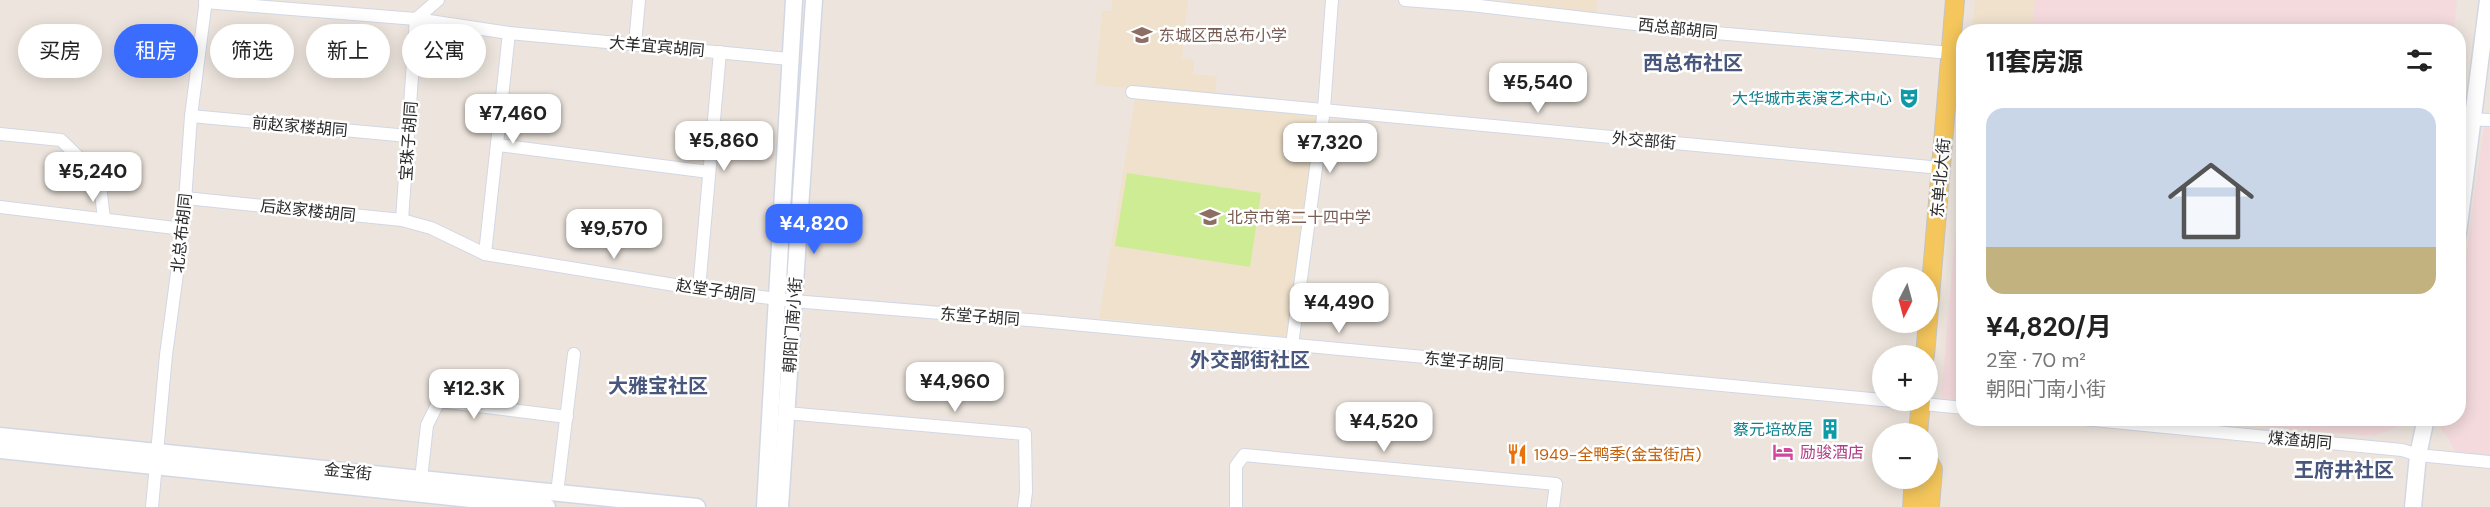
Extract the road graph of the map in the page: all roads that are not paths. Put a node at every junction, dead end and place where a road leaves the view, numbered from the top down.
1 (438, 0) edge
2 (639, 0) edge
3 (794, 0) edge
4 (814, 0) edge
5 (1332, 0) edge
6 (1405, 0) edge
7 (1955, 0) edge
8 (2478, 0) edge
9 (2488, 0) edge
10 (205, 1) edge
11 (1472, 3) edge
12 (416, 19) junction
13 (509, 33) junction
14 (635, 44) junction
15 (720, 52) junction
16 (1951, 53) junction
17 (790, 59) junction
18 (1132, 92) dead end
19 (1324, 109) junction
20 (191, 116) junction
21 (2476, 120) edge
22 (0, 134) edge
23 (408, 136) junction
24 (2466, 139) edge
25 (498, 144) junction
26 (1941, 168) junction
27 (709, 172) junction
28 (2466, 183) edge
29 (185, 198) junction
30 (0, 207) edge
31 (104, 219) junction
32 (402, 220) junction
33 (431, 228) joint
34 (183, 229) junction
35 (485, 254) junction
36 (699, 289) junction
37 (785, 300) junction
38 (1292, 345) junction
39 (1926, 345) edge
40 (574, 354) dead end
41 (1872, 399) edge
42 (1938, 404) edge
43 (1956, 407) edge
44 (786, 414) junction
45 (567, 417) junction
46 (2155, 426) edge
47 (2424, 426) edge
48 (0, 436) edge
49 (0, 450) edge
50 (2418, 455) junction
51 (156, 459) junction
52 (2490, 462) edge
53 (421, 479) junction
54 (1913, 489) edge
55 (1931, 489) edge
56 (557, 493) junction
57 (152, 507) edge
58 (539, 507) edge
59 (697, 507) edge
60 (765, 507) edge
61 (780, 507) edge
62 (1024, 507) edge
63 (1236, 507) edge
64 (1553, 507) edge
65 (1912, 507) edge
66 (1930, 507) edge
67 (2413, 507) edge

1 - 12 street
2 - 14 street
3 - 17 main road, 朝阳门南小街
4 - 37 main road, 朝阳门南小街
5 - 19 street
6 - 11 street, 西总部胡同
7 - 16 main road, 东单北大街
8 - 21 main road
9 - 21 main road
10 - 12 street, 大羊宜宾胡同
10 - 20 street, 北总布胡同
11 - 16 street, 西总部胡同
12 - 13 street, 大羊宜宾胡同
12 - 23 street, 宝珠子胡同
13 - 14 street, 大羊宜宾胡同
13 - 25 street
14 - 15 street, 大羊宜宾胡同
15 - 17 street, 大羊宜宾胡同
15 - 27 street
16 - 26 main road, 东单北大街
17 - 37 main road, 朝阳门南小街
18 - 19 street, 外交部街
19 - 26 street, 外交部街
19 - 38 street
20 - 23 street, 前赵家楼胡同
20 - 29 street, 北总布胡同
21 - 24 main road
21 - 28 main road
22 - 31 street
23 - 32 street, 宝珠子胡同
25 - 27 street
25 - 35 street
26 - 39 main road, 东单北大街
27 - 36 street
29 - 32 street, 后赵家楼胡同
29 - 34 street, 北总布胡同
30 - 31 street
31 - 34 street
32 - 33 street, 后赵家楼胡同
33 - 35 street, 赵堂子胡同
34 - 51 street, 北总布胡同
35 - 36 street, 赵堂子胡同
36 - 37 street, 赵堂子胡同
37 - 38 street, 东堂子胡同
37 - 44 main road, 朝阳门南小街
37 - 60 main road, 朝阳门南小街
38 - 41 street, 东堂子胡同
40 - 45 street
42 - 43 street
44 - 61 main road, 朝阳门南小街
44 - 62 street
45 - 53 street
45 - 56 street
46 - 50 street, 煤渣胡同
47 - 50 main road
48 - 51 main road, 金宝街
49 - 51 main road, 金宝街
50 - 52 street, 煤渣胡同
50 - 67 main road
51 - 53 main road, 金宝街
51 - 57 street, 北总布胡同
51 - 58 main road, 金宝街
53 - 56 main road, 金宝街
54 - 65 main road
55 - 66 main road
56 - 59 main road, 金宝街
63 - 64 street

